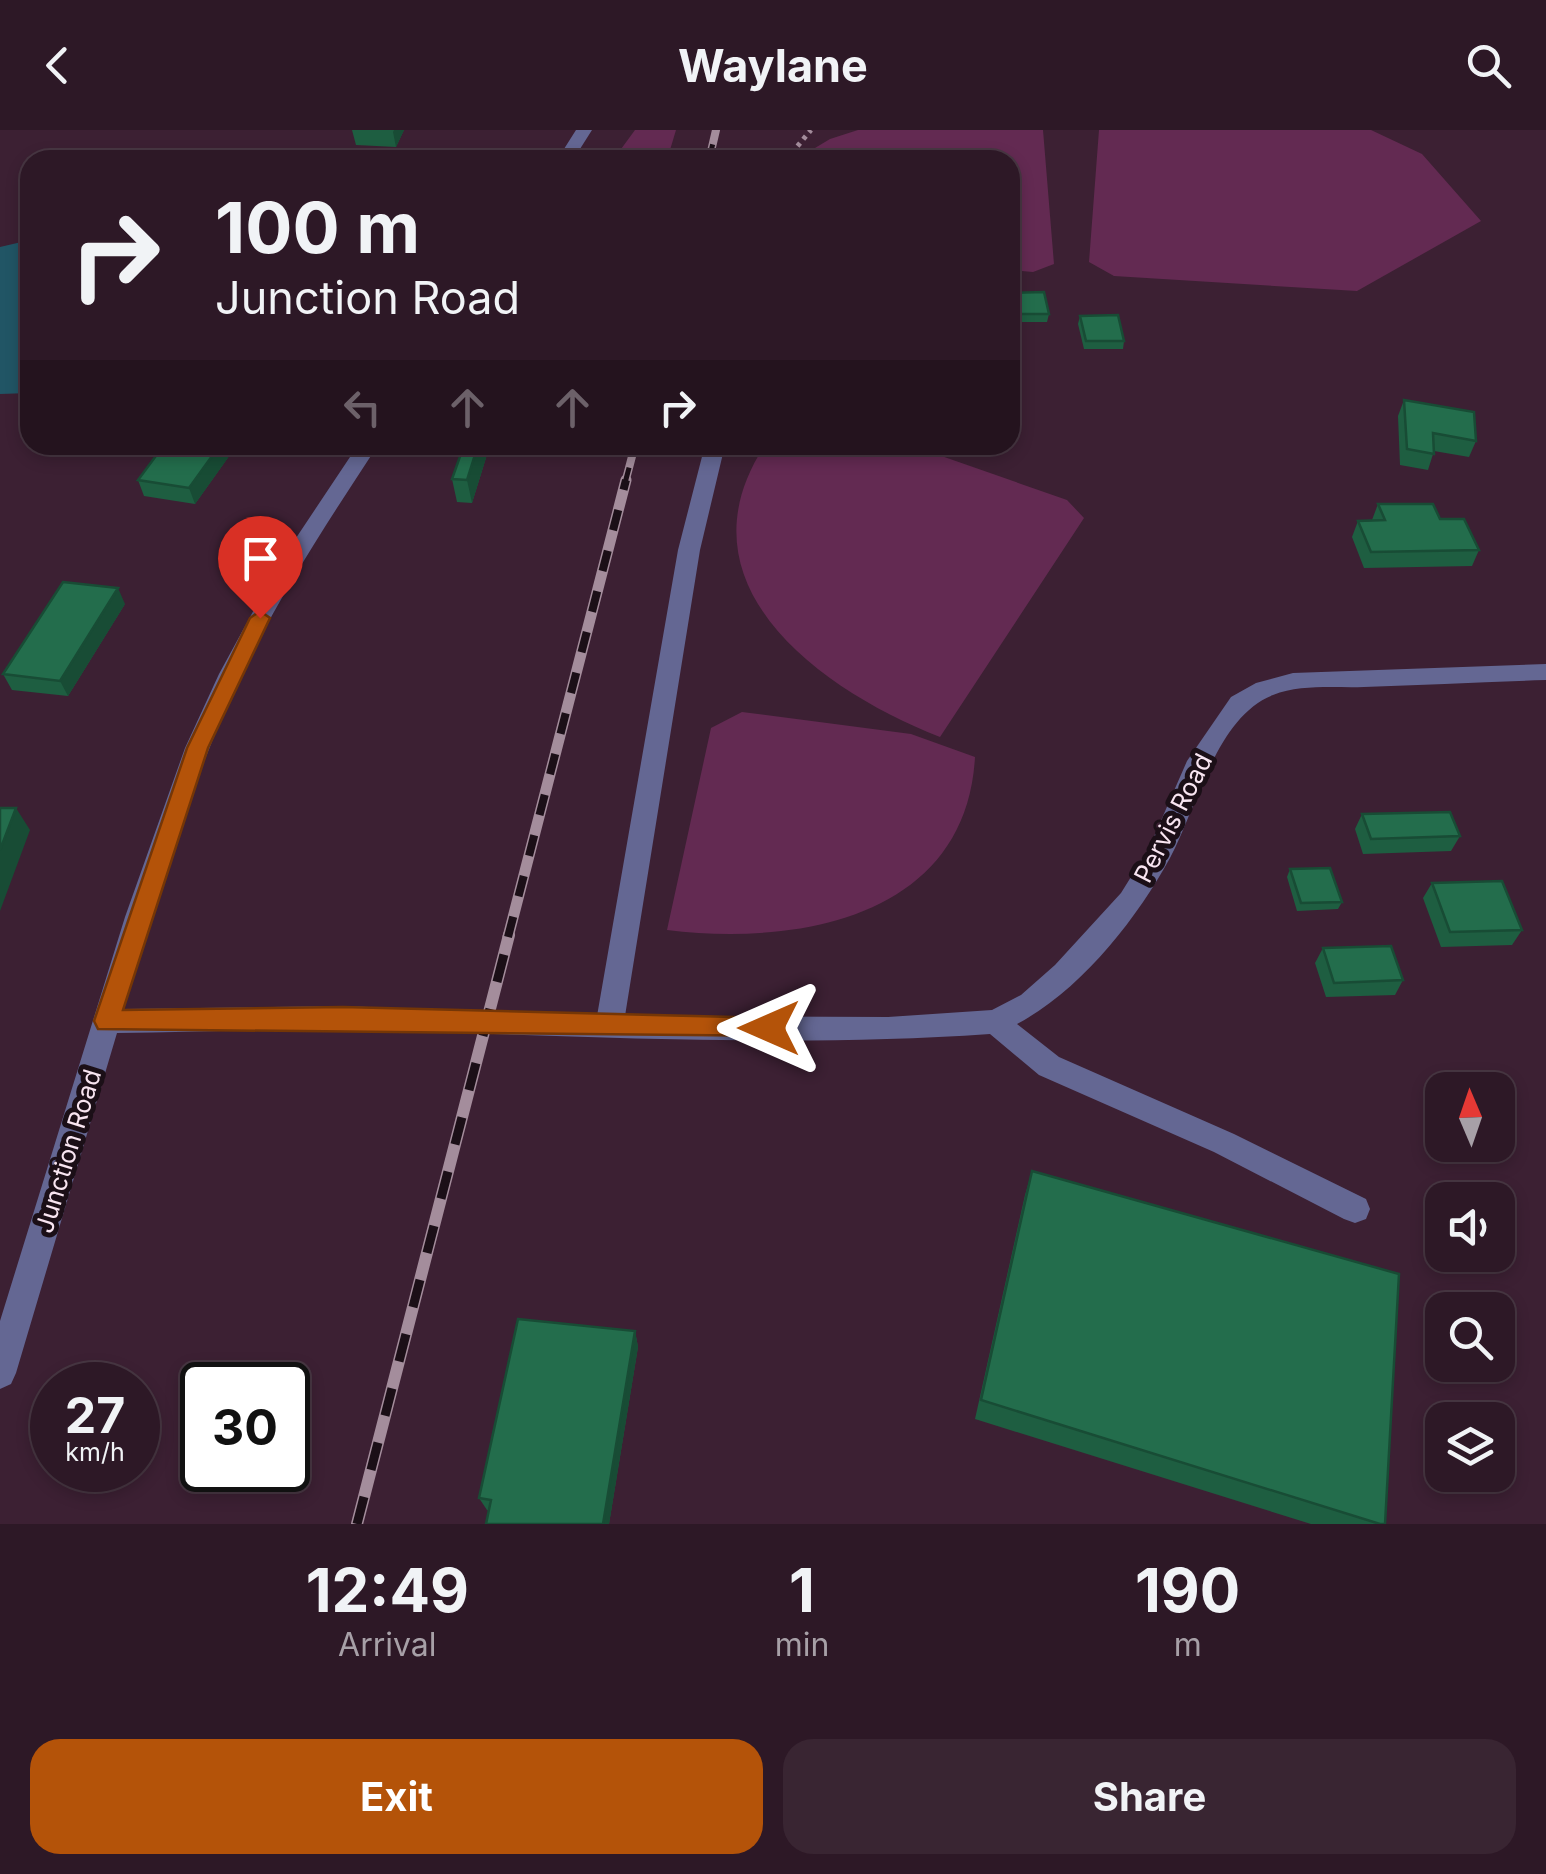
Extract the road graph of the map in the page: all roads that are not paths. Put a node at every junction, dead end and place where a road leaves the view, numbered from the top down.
1 (361, 455) edge
2 (713, 455) edge
3 (1546, 672) edge
4 (106, 1021) junction
5 (995, 1022) junction
6 (609, 1028) junction
7 (1354, 1210) dead end
8 (0, 1373) edge

1 - 4 street, Junction Road
2 - 6 street
3 - 5 street, Pervis Road
4 - 6 street, Pervis Road
4 - 8 street, Junction Road
5 - 6 street, Pervis Road
5 - 7 street

